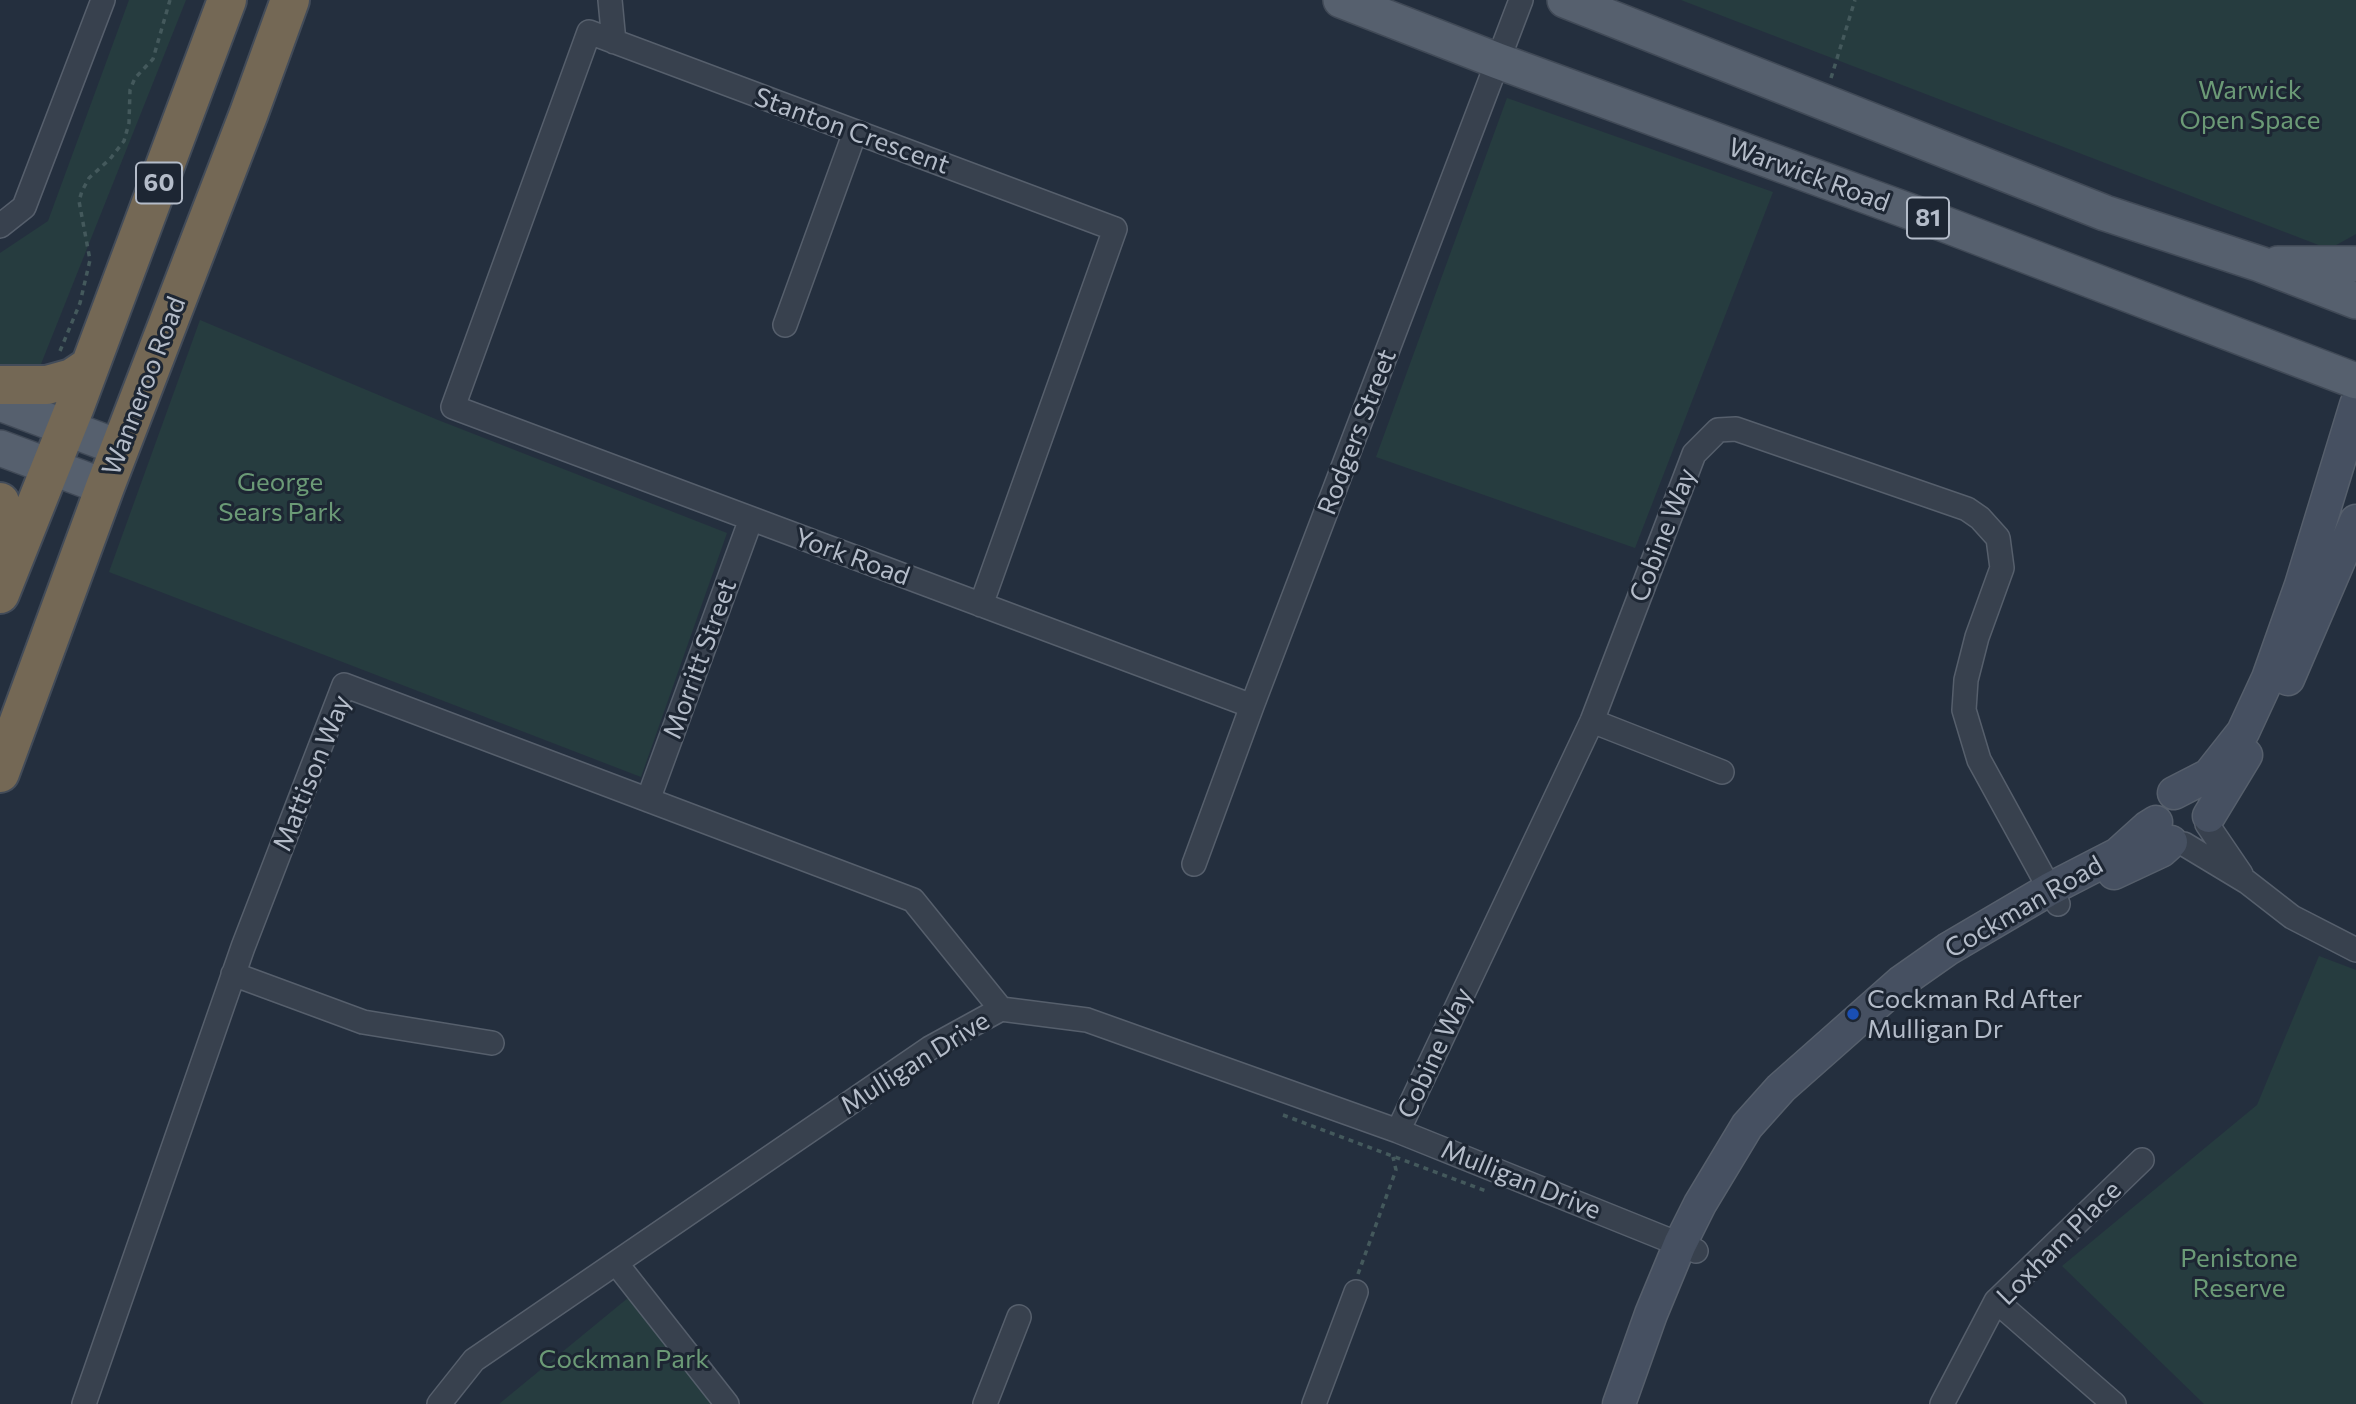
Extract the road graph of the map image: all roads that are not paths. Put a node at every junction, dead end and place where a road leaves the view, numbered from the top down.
1 (103, 0) edge
2 (227, 0) edge
3 (290, 0) edge
4 (610, 0) edge
5 (1341, 0) edge
6 (1521, 0) edge
7 (1565, 0) edge
8 (614, 41) junction
9 (1498, 61) junction
10 (855, 132) junction
11 (0, 226) edge
12 (2260, 264) junction
13 (2356, 264) edge
14 (2356, 301) edge
15 (785, 325) dead end
16 (90, 366) junction
17 (2356, 381) edge
18 (0, 385) edge
19 (0, 403) edge
20 (2356, 405) edge
21 (453, 407) joint
22 (66, 428) junction
23 (0, 448) edge
24 (120, 448) junction
25 (50, 468) junction
26 (105, 487) junction
27 (0, 502) edge
28 (751, 519) junction
29 (2356, 520) edge
30 (1, 591) edge
31 (981, 604) junction
32 (1252, 706) junction
33 (1592, 721) junction
34 (1722, 772) dead end
35 (0, 773) edge
36 (2174, 793) junction
37 (648, 800) junction
38 (2186, 830) junction
39 (1194, 864) dead end
40 (2054, 897) junction
41 (2356, 950) edge
42 (233, 974) junction
43 (1001, 1009) junction
44 (492, 1043) dead end
45 (1398, 1131) junction
46 (2142, 1160) dead end
47 (1688, 1247) junction
48 (617, 1263) junction
49 (1356, 1292) road end
50 (1996, 1301) junction
51 (1019, 1317) dead end
52 (84, 1404) edge
53 (439, 1404) edge
54 (727, 1404) edge
55 (985, 1404) edge
56 (1314, 1404) edge
57 (1619, 1404) edge
58 (1637, 1404) edge
59 (1942, 1404) edge
60 (2114, 1404) edge

1 - 11 street
2 - 16 highway, 60
3 - 24 highway, Wanneroo Road / 60
4 - 8 street
5 - 9 main road, Warwick Road / 81
6 - 9 street, Rodgers Street
7 - 12 main road
8 - 10 street, Stanton Crescent
8 - 21 street, Stanton Crescent
9 - 17 main road, Warwick Road / 81
9 - 32 street, Rodgers Street
10 - 15 street
10 - 31 street, Stanton Crescent
12 - 13 main road
12 - 14 main road
16 - 18 highway
16 - 22 highway, 60
19 - 22 main road
20 - 36 main road
21 - 28 street, York Road
22 - 24 main road
22 - 25 highway, 60
23 - 25 main road
24 - 26 highway, Wanneroo Road / 60
25 - 26 main road
25 - 30 highway, 60
26 - 35 highway, Wanneroo Road / 60
27 - 30 highway
28 - 31 street, York Road
28 - 37 street, Morritt Street
29 - 38 main road, Cockman Road
31 - 32 street, York Road
32 - 39 street, Rodgers Street
33 - 34 street
33 - 40 street, Cobine Way
33 - 45 street, Cobine Way
36 - 38 main road
36 - 38 main road
37 - 42 street, Mattison Way
37 - 43 street, Mattison Way
38 - 40 main road, Cockman Road
38 - 41 street
40 - 47 main road, Cockman Road
42 - 44 street
42 - 52 street, Mattison Way
43 - 45 street, Mulligan Drive
43 - 48 street, Mulligan Drive
45 - 47 street, Mulligan Drive
46 - 50 street, Loxham Place
47 - 57 main road, Cockman Road
47 - 58 main road, Cockman Road
48 - 53 street, Mulligan Drive
48 - 54 street
49 - 56 street
50 - 59 street, Loxham Place
50 - 60 street
51 - 55 street

